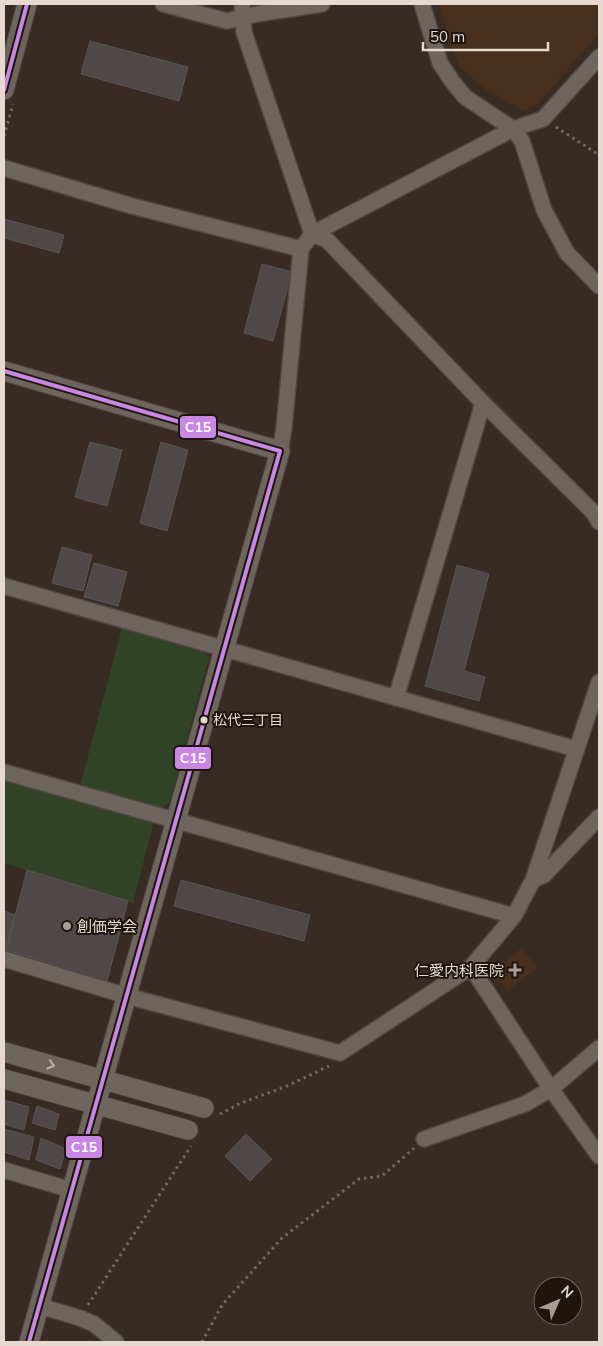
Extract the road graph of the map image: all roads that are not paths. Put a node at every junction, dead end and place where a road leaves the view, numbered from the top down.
1 (27, 4) edge
2 (163, 4) edge
3 (322, 4) edge
4 (422, 4) edge
5 (242, 11) edge
6 (599, 56) edge
7 (4, 90) edge
8 (513, 129) junction
9 (4, 168) edge
10 (312, 234) junction
11 (301, 249) junction
12 (599, 286) edge
13 (4, 371) edge
14 (483, 403) junction
15 (280, 451) junction
16 (599, 522) edge
17 (4, 586) edge
18 (223, 648) junction
19 (599, 682) edge
20 (396, 698) junction
21 (576, 749) junction
22 (4, 772) edge
23 (599, 817) edge
24 (176, 821) junction
25 (533, 880) junction
26 (514, 916) junction
27 (4, 959) edge
28 (471, 967) junction
29 (127, 996) junction
30 (599, 1048) edge
31 (4, 1052) edge
32 (4, 1079) edge
33 (104, 1080) junction
34 (551, 1089) junction
35 (97, 1105) junction
36 (212, 1111) road end
37 (192, 1136) road end
38 (424, 1139) road end
39 (599, 1156) edge
40 (4, 1170) edge
41 (71, 1190) junction
42 (40, 1306) junction
43 (29, 1342) edge
44 (116, 1342) edge

1 - 7 street
2 - 5 street
3 - 5 street
4 - 8 street
5 - 10 street
6 - 8 street
8 - 10 street
8 - 12 street
9 - 11 street
10 - 11 street
10 - 14 street
11 - 15 street
13 - 15 street
14 - 16 street
14 - 20 street
15 - 18 street
17 - 18 street
18 - 20 street
18 - 24 street
19 - 21 street
20 - 21 street
21 - 25 street
22 - 24 street
23 - 25 street
24 - 26 street
24 - 29 street
25 - 26 street
26 - 28 street
27 - 29 street
28 - 29 street
28 - 34 street
29 - 33 street
30 - 34 street
31 -> 33 street
32 - 35 street
33 - 35 street
33 - 36 street
34 - 38 street
34 - 39 street
35 - 37 street
35 - 41 street
40 - 41 street
41 - 42 street
42 - 43 street
42 - 44 street

